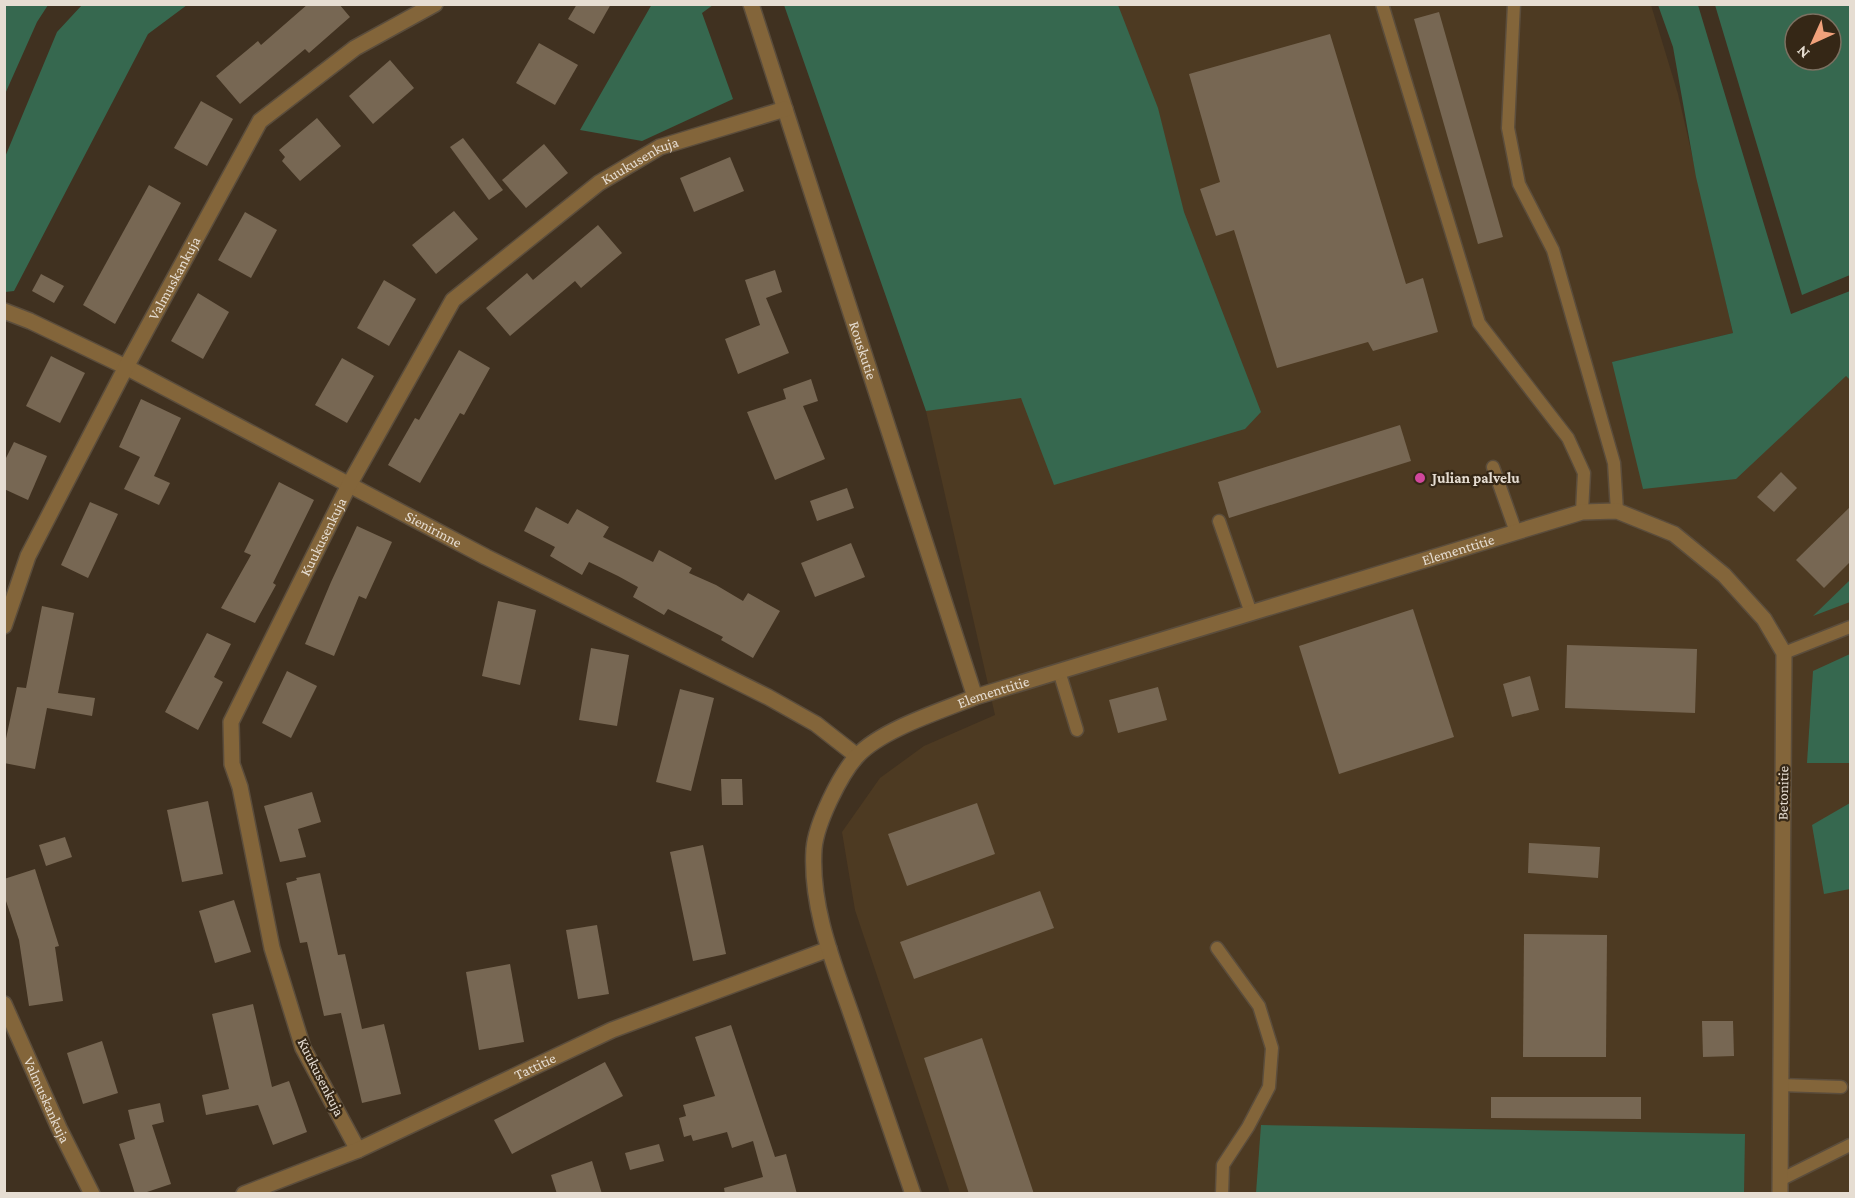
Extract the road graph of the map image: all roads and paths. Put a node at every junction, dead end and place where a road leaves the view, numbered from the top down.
1 (435, 4) edge
2 (751, 4) edge
3 (1382, 4) edge
4 (1514, 4) edge
5 (785, 109) junction
6 (4, 311) edge
7 (126, 367) junction
8 (1493, 468) dead end
9 (349, 485) junction
10 (1617, 510) junction
11 (1582, 512) junction
12 (1220, 521) dead end
13 (1516, 532) junction
14 (1251, 613) junction
15 (4, 626) edge
16 (1851, 627) edge
17 (1784, 654) junction
18 (1059, 671) junction
19 (975, 697) junction
20 (1077, 730) dead end
21 (857, 756) junction
22 (1216, 948) dead end
23 (829, 949) junction
24 (4, 1004) edge
25 (1780, 1085) junction
26 (1841, 1087) dead end
27 (1851, 1145) edge
28 (358, 1150) junction
29 (1780, 1187) edge
30 (92, 1194) edge
31 (244, 1194) edge
32 (912, 1194) edge
33 (1222, 1194) edge

1 - 7 street, Valmuskankuja
2 - 5 street, Rouskutie
3 - 11 lane
4 - 10 lane
5 - 9 street, Kuukusenkuja
5 - 19 street, Rouskutie
6 - 7 street, Sienirinne
7 - 9 street, Sienirinne
7 - 15 street, Valmuskankuja
8 - 13 lane
9 - 21 street, Sienirinne
9 - 28 street, Kuukusenkuja
10 - 11 street
10 - 17 street
11 - 13 street, Elementtitie
12 - 14 lane
13 - 14 street, Elementtitie
14 - 18 street, Elementtitie
16 - 17 lane
17 - 25 street, Betonitie
18 - 19 street, Elementtitie
18 - 20 lane
19 - 21 street, Elementtitie
21 - 23 street, Elementtitie
22 - 33 lane
23 - 28 street, Tattitie
23 - 32 street, Elementtitie
24 - 30 street, Valmuskankuja
25 - 26 lane
25 - 29 street, Betonitie
27 - 29 lane
28 - 31 street, Tattitie

